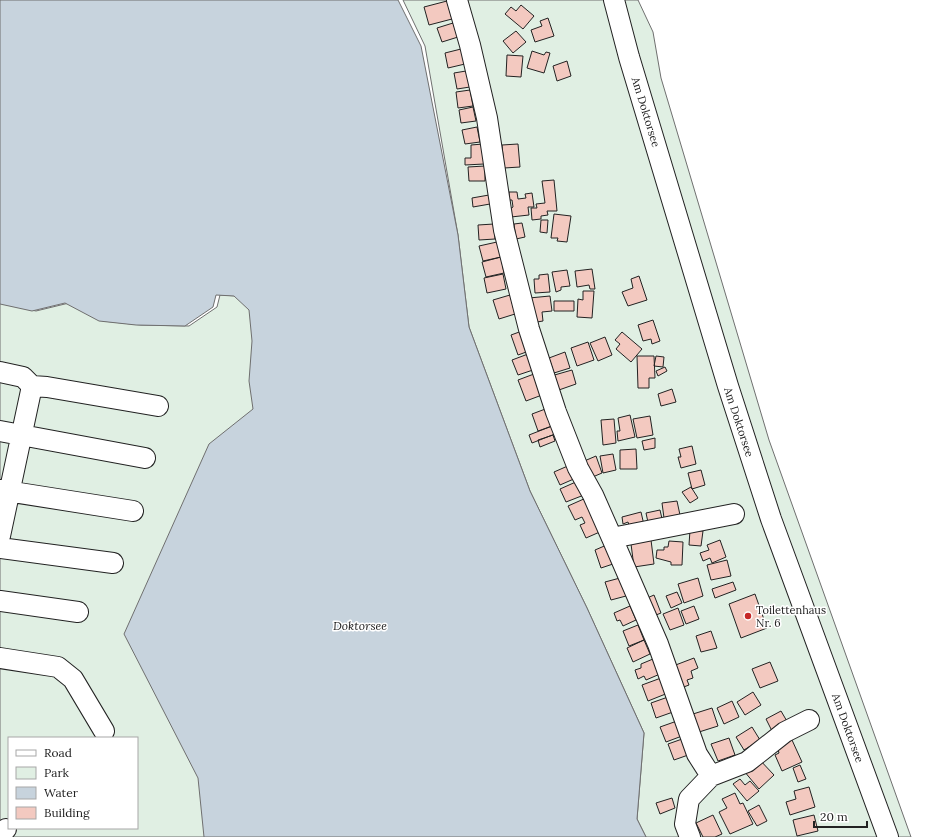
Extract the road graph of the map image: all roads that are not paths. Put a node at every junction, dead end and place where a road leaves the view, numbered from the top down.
1 (457, 0) edge
2 (614, 0) edge
3 (0, 372) edge
4 (32, 386) junction
5 (158, 406) dead end
6 (0, 431) edge
7 (20, 435) junction
8 (145, 458) dead end
9 (4, 490) edge
10 (133, 511) dead end
11 (734, 514) dead end
12 (0, 536) edge
13 (612, 538) junction
14 (0, 548) edge
15 (113, 563) dead end
16 (0, 601) edge
17 (78, 612) dead end
18 (0, 658) edge
19 (809, 720) dead end
20 (104, 731) dead end
21 (712, 776) junction
22 (690, 837) edge
23 (888, 837) edge

1 - 13 street
2 - 23 street, Am Doktorsee
3 - 4 street
4 - 5 street
4 - 7 street
6 - 7 street
7 - 8 street
7 - 9 street
9 - 10 street
9 - 12 street
11 - 13 street
13 - 21 street
14 - 15 street
16 - 17 street
18 - 20 street
19 - 21 street
21 - 22 street

